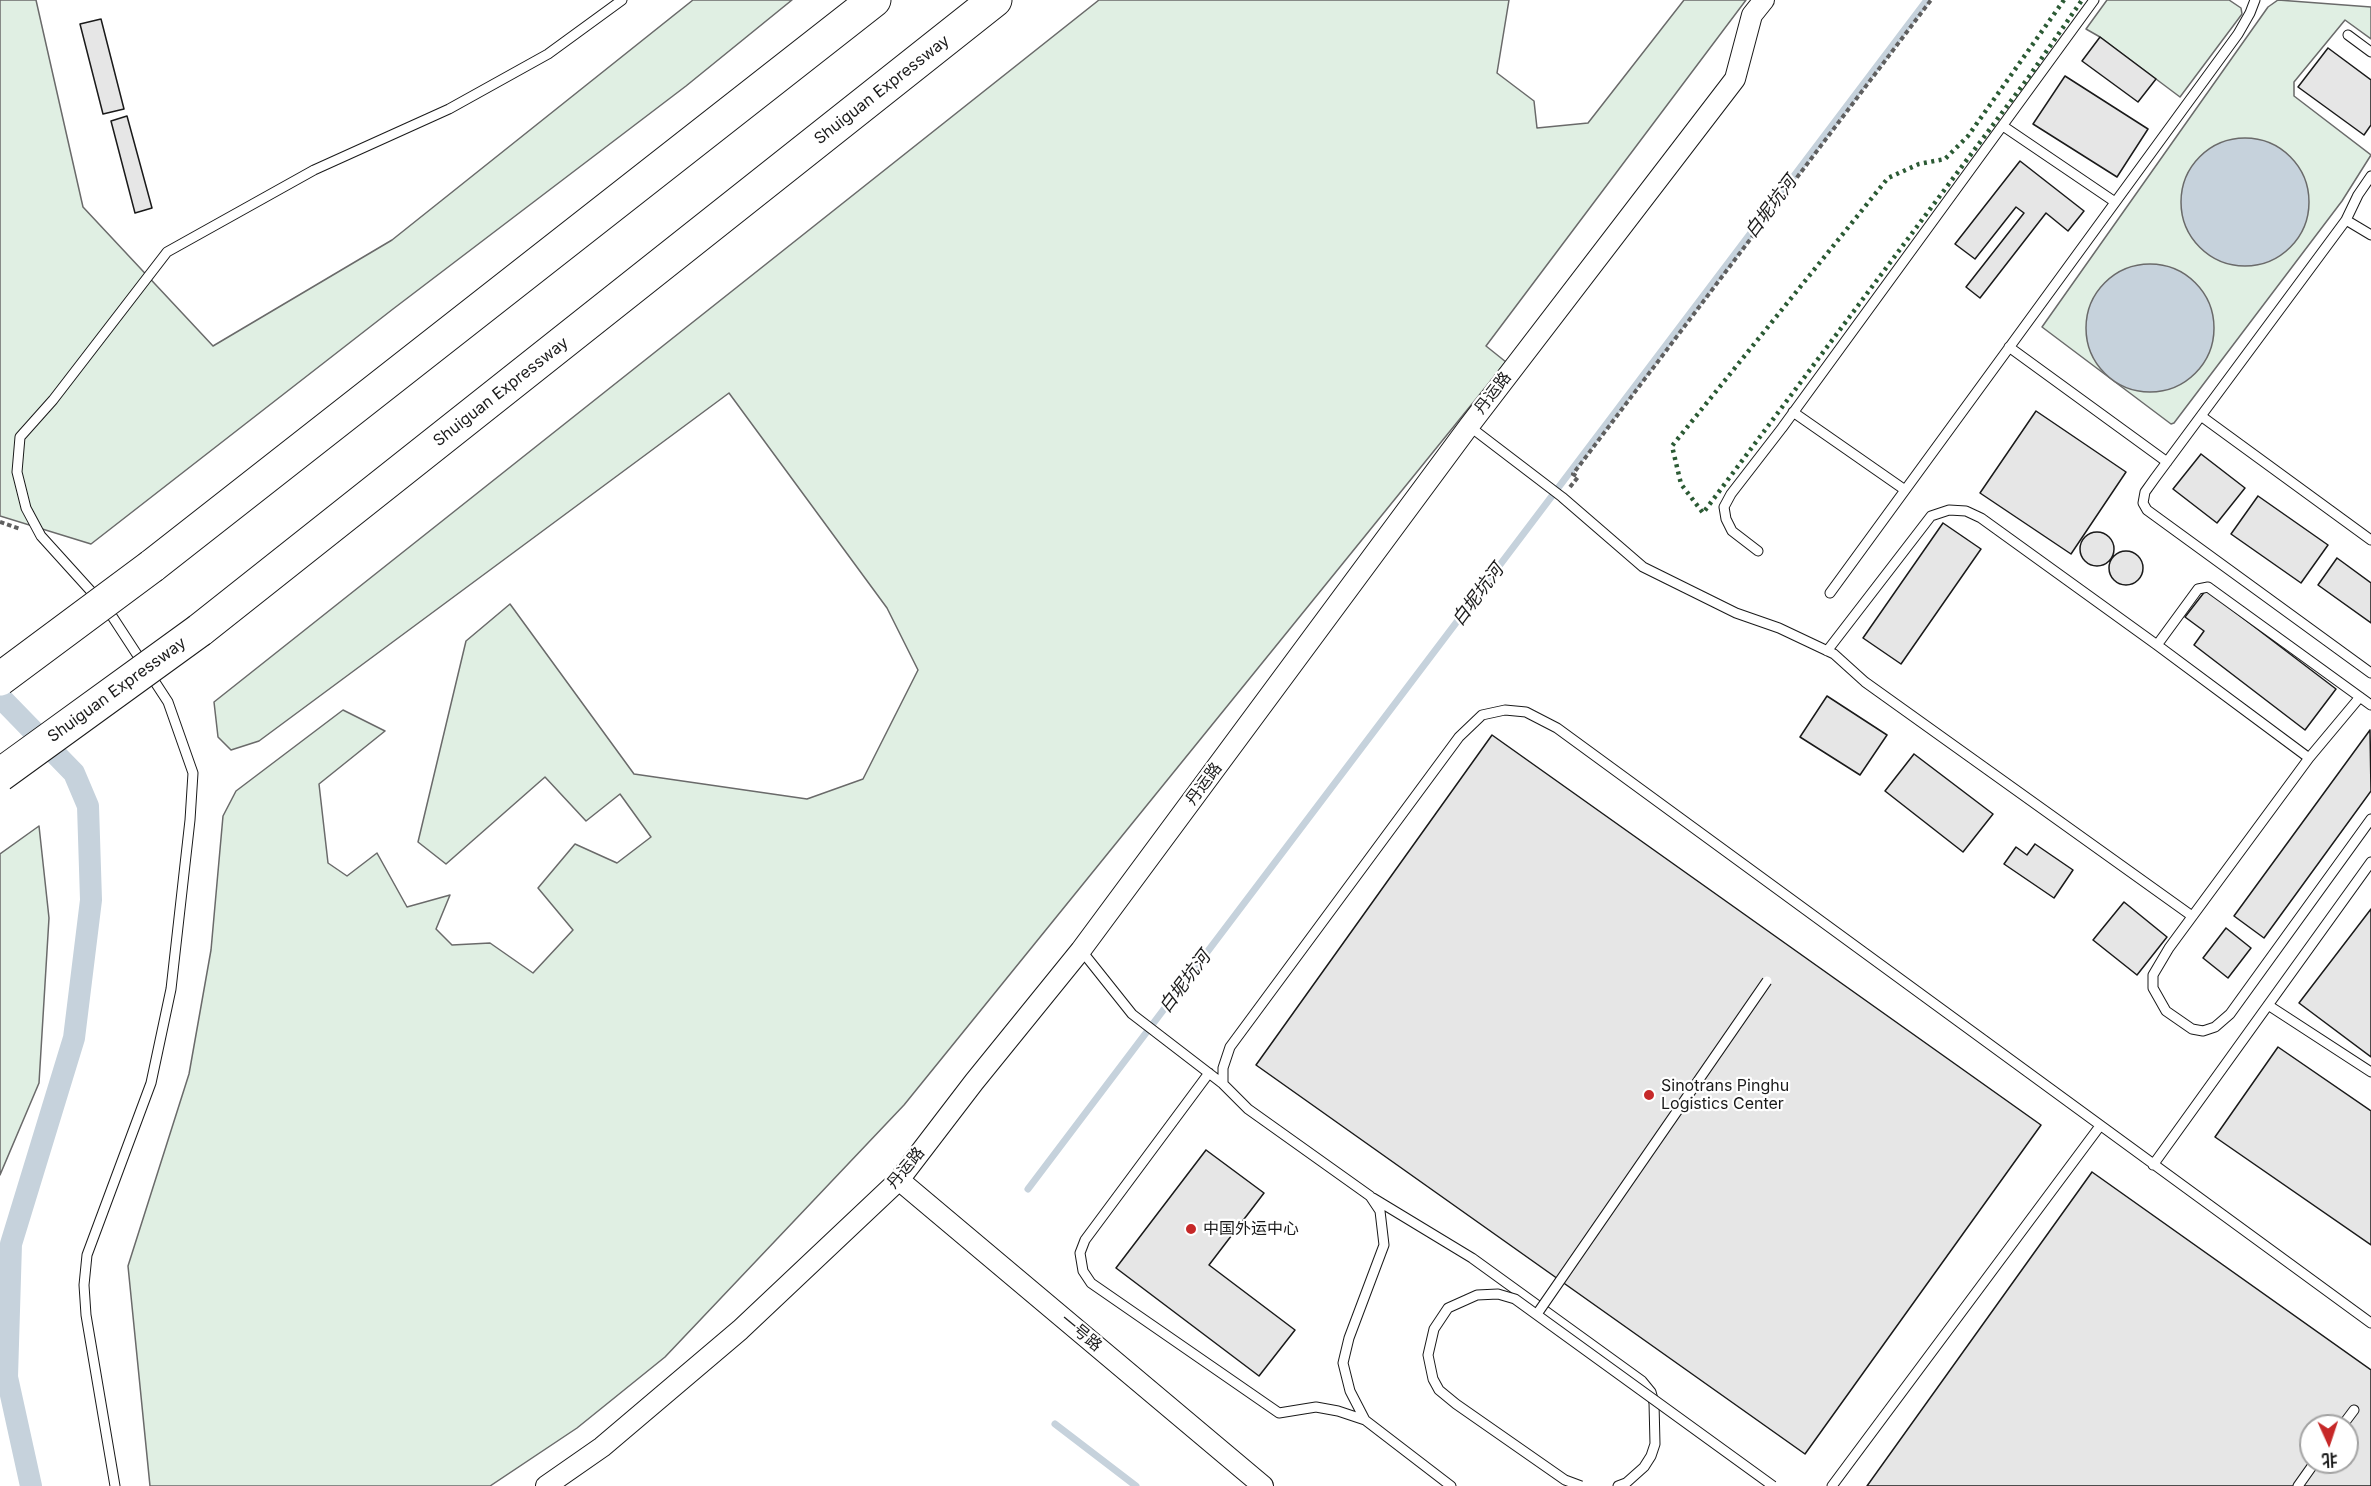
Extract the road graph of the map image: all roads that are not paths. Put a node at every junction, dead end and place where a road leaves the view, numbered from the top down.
1 (622, 0) edge
2 (874, 0) edge
3 (995, 0) edge
4 (1764, 0) edge
5 (2094, 0) edge
6 (2255, 0) edge
7 (2348, 35) dead end
8 (2371, 51) edge
9 (2003, 126) junction
10 (2371, 176) edge
11 (2115, 202) junction
12 (2346, 220) junction
13 (2371, 235) edge
14 (2009, 347) junction
15 (1793, 412) junction
16 (2201, 416) junction
17 (1469, 426) junction
18 (2167, 462) junction
19 (1905, 490) junction
20 (2371, 540) edge
21 (1758, 551) dead end
22 (1830, 593) dead end
23 (2157, 645) junction
24 (1827, 651) junction
25 (2371, 673) edge
26 (0, 679) edge
27 (2360, 697) junction
28 (2371, 705) edge
29 (2309, 758) junction
30 (0, 775) edge
31 (2371, 819) edge
32 (2371, 862) edge
33 (2192, 916) junction
34 (1081, 951) junction
35 (1767, 981) dead end
36 (2268, 1005) junction
37 (2371, 1072) edge
38 (1209, 1073) junction
39 (1223, 1084) junction
40 (2100, 1126) junction
41 (2153, 1165) junction
42 (899, 1180) junction
43 (1370, 1196) junction
44 (1537, 1314) junction
45 (2371, 1323) edge
46 (2354, 1410) dead end
47 (2351, 1414) edge
48 (1365, 1420) junction
49 (115, 1486) edge
50 (546, 1486) edge
51 (1263, 1486) edge
52 (1451, 1486) edge
53 (1581, 1486) edge
54 (1618, 1486) edge
55 (1773, 1486) edge
56 (1832, 1486) edge

1 - 49 lane
2 - 26 highway, bridge
3 - 30 highway, Shuiguan Expressway, bridge
4 - 17 street, 丹运路
5 - 9 lane
6 - 11 lane
7 - 8 lane
9 - 11 lane
9 - 15 lane
10 - 12 lane
11 - 14 lane
12 - 13 lane
12 - 16 lane
14 - 18 lane
14 - 19 lane
15 - 19 lane
15 - 21 lane
16 - 18 lane
16 - 20 lane
17 - 24 lane
17 - 34 street, 丹运路
18 - 25 lane
19 - 22 lane
23 - 24 lane
23 - 27 lane
23 - 29 lane
24 - 33 lane
27 - 28 lane
27 - 29 lane
29 - 33 lane
31 - 33 lane
32 - 36 lane
34 - 38 lane
34 - 42 street, 丹运路
35 - 44 lane, bridge
36 - 37 lane
36 - 41 lane
38 - 39 lane
38 - 48 lane
39 - 40 lane
39 - 43 lane
40 - 41 lane
40 - 56 lane
41 - 45 lane
42 - 50 street, 丹运路
42 - 51 street, 一号路
43 - 48 lane
43 - 54 lane
44 - 53 lane, bridge
44 - 55 lane, bridge
46 - 47 lane
48 - 52 lane

